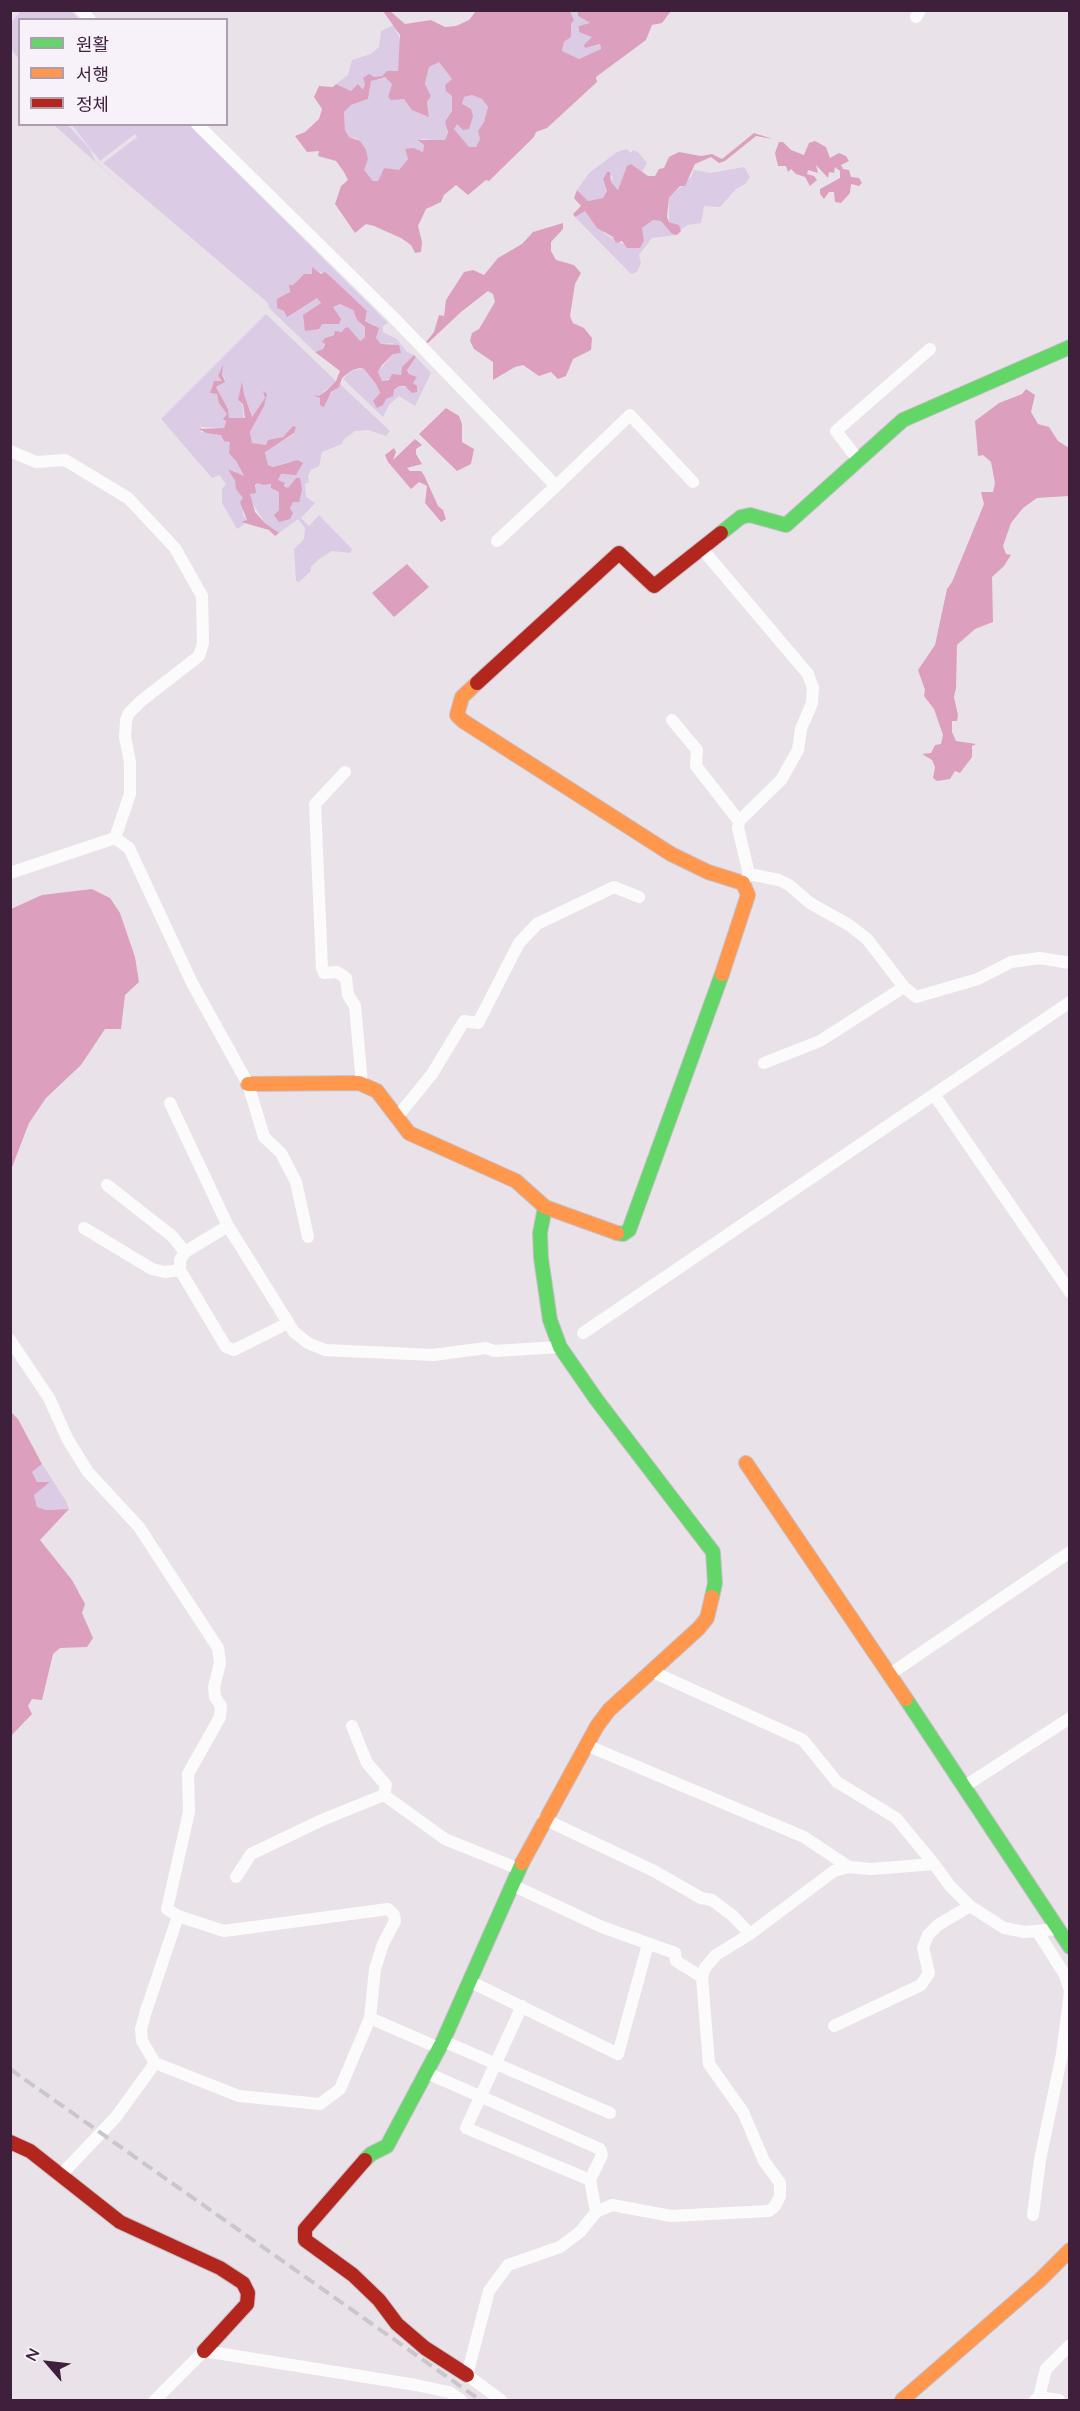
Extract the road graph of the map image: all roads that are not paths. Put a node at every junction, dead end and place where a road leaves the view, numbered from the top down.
1 (199, 126) edge
2 (1070, 347) edge
3 (930, 349) dead end
4 (10, 451) edge
5 (859, 461) junction
6 (693, 482) dead end
7 (556, 486) junction
8 (497, 541) dead end
9 (703, 550) junction
10 (672, 720) dead end
11 (345, 772) dead end
12 (739, 821) junction
13 (115, 838) junction
14 (10, 873) edge
15 (746, 878) junction
16 (639, 897) dead end
17 (1070, 963) edge
18 (904, 987) junction
19 (1070, 1002) edge
20 (764, 1063) dead end
21 (248, 1084) junction
22 (362, 1084) junction
23 (935, 1096) junction
24 (170, 1103) dead end
25 (397, 1117) junction
26 (107, 1185) dead end
27 (545, 1207) junction
28 (228, 1226) junction
29 (84, 1228) dead end
30 (308, 1237) dead end
31 (185, 1252) junction
32 (180, 1270) junction
33 (1070, 1292) edge
34 (288, 1323) junction
35 (583, 1333) dead end
36 (10, 1340) edge
37 (560, 1347) junction
38 (746, 1463) dead end
39 (1070, 1552) edge
40 (653, 1672) junction
41 (890, 1674) junction
42 (1070, 1718) edge
43 (352, 1726) dead end
44 (586, 1745) junction
45 (965, 1786) junction
46 (384, 1795) junction
47 (544, 1819) junction
48 (934, 1864) junction
49 (849, 1867) junction
50 (519, 1869) junction
51 (236, 1877) dead end
52 (512, 1885) junction
53 (970, 1906) junction
54 (178, 1916) junction
55 (1057, 1929) junction
56 (1037, 1931) junction
57 (750, 1934) junction
58 (648, 1944) junction
59 (1070, 1947) edge
60 (702, 1977) junction
61 (469, 1981) junction
62 (1070, 1992) edge
63 (522, 2006) junction
64 (370, 2018) junction
65 (834, 2026) dead end
66 (441, 2044) junction
67 (155, 2063) junction
68 (495, 2063) junction
69 (427, 2073) junction
70 (479, 2097) junction
71 (610, 2113) dead end
72 (10, 2142) edge
73 (60, 2176) junction
74 (590, 2180) junction
75 (596, 2212) junction
76 (1033, 2216) dead end
77 (1070, 2250) edge
78 (1070, 2345) edge
79 (204, 2351) junction
80 (467, 2374) junction
81 (1037, 2399) edge
82 (154, 2400) edge
83 (461, 2400) edge
84 (501, 2400) edge
85 (902, 2400) edge
86 (1059, 2400) edge

1 - 7 street
2 - 5 street
3 - 5 street
4 - 13 street
5 - 9 street
6 - 7 street
7 - 8 street
9 - 12 street
9 - 15 street
10 - 12 street
11 - 22 street
12 - 15 street
13 - 14 street
13 - 21 street
15 - 18 street
15 - 27 street
16 - 25 street
17 - 18 street
18 - 20 street
19 - 23 street
21 - 22 street
21 - 30 street
22 - 25 street
23 - 33 street
23 - 35 street
24 - 28 street
25 - 27 street
26 - 31 street
27 - 37 street
28 - 31 street
28 - 34 street
29 - 32 street
31 - 32 street
32 - 34 street
34 - 37 street
36 - 54 street
37 - 40 street
38 - 41 street
39 - 41 street
40 - 44 street
40 - 48 street
41 - 45 street
42 - 45 street
43 - 46 street
44 - 47 street
44 - 49 street
45 - 55 street
46 - 50 street
46 - 51 street
47 - 50 street
47 - 57 street
48 - 49 street
48 - 53 street
49 - 57 street
50 - 52 street
52 - 58 street
52 - 61 street
53 - 56 street
53 - 65 street
54 - 64 street
54 - 67 street
55 - 56 street
55 - 59 street
56 - 62 street
57 - 60 street
58 - 60 street
58 - 63 street
60 - 75 street
61 - 63 street
61 - 66 street
62 - 76 street
63 - 68 street
64 - 66 street
64 - 67 street
66 - 68 street
66 - 69 street
67 - 73 street
68 - 70 street
68 - 71 street
69 - 70 street
69 - 80 street
70 - 74 street
70 - 74 street
72 - 73 street
73 - 79 street
74 - 75 street
75 - 80 street
77 - 85 street
78 - 81 street
79 - 82 street
79 - 83 street
80 - 84 street
81 - 86 street

